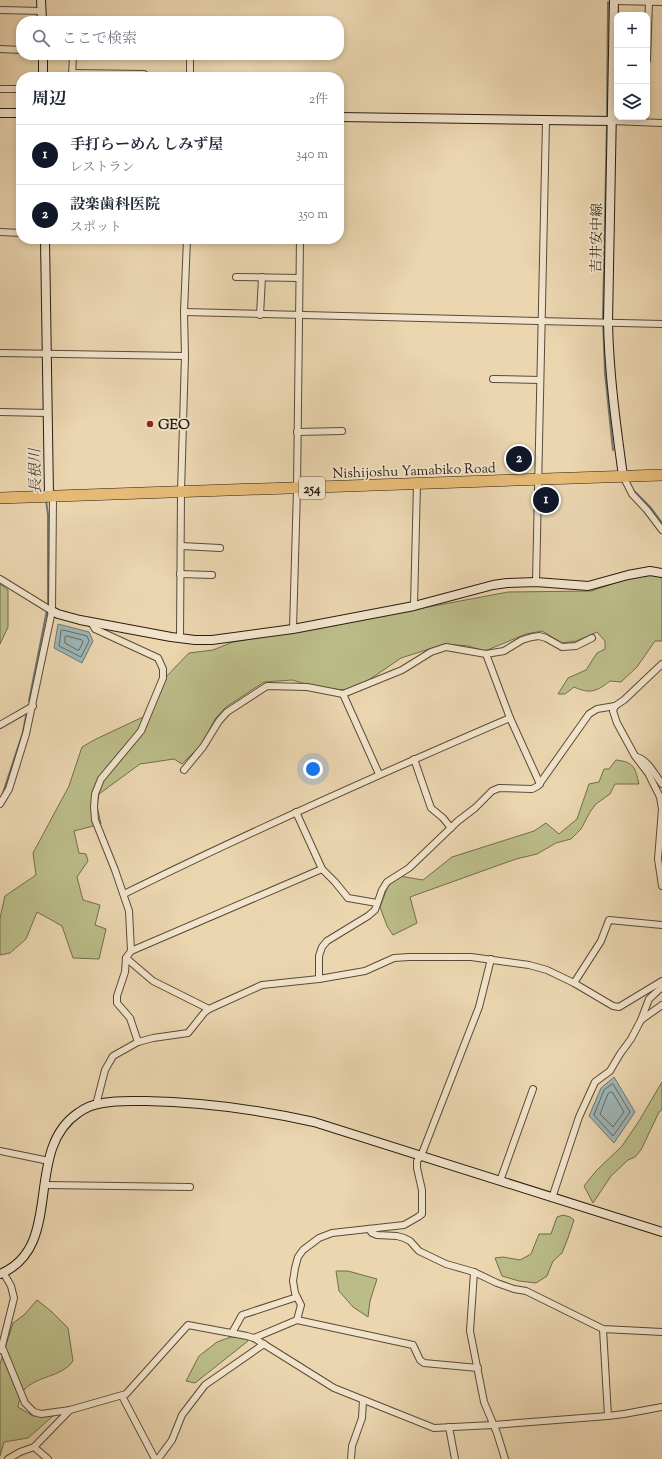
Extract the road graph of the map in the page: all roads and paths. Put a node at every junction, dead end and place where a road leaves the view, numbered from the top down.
1 (41, 0) edge
2 (614, 1) edge
3 (649, 1) junction
4 (662, 2) edge
5 (0, 10) edge
6 (42, 11) junction
7 (42, 16) edge
8 (647, 48) edge
9 (0, 49) edge
10 (16, 50) edge
11 (43, 60) edge
12 (73, 60) edge
13 (190, 60) edge
14 (43, 72) edge
15 (72, 72) edge
16 (190, 72) edge
17 (0, 88) edge
18 (16, 89) edge
19 (0, 113) edge
20 (16, 113) edge
21 (344, 117) edge
22 (546, 121) junction
23 (612, 122) junction
24 (662, 123) edge
25 (0, 232) edge
26 (16, 233) edge
27 (45, 244) edge
28 (187, 244) edge
29 (300, 244) edge
30 (236, 277) dead end
31 (262, 278) junction
32 (299, 278) junction
33 (184, 312) junction
34 (260, 315) junction
35 (299, 316) junction
36 (541, 321) junction
37 (608, 322) junction
38 (662, 324) edge
39 (0, 353) edge
40 (46, 354) junction
41 (185, 356) junction
42 (494, 379) dead end
43 (540, 380) junction
44 (0, 412) edge
45 (47, 413) junction
46 (297, 432) junction
47 (342, 432) dead end
48 (623, 476) junction
49 (662, 476) edge
50 (538, 481) junction
51 (417, 484) junction
52 (296, 489) junction
53 (181, 492) junction
54 (51, 496) junction
55 (0, 498) edge
56 (662, 530) edge
57 (181, 546) junction
58 (220, 548) dead end
59 (662, 573) edge
60 (180, 574) junction
61 (212, 575) dead end
62 (0, 579) edge
63 (536, 582) junction
64 (414, 606) junction
65 (52, 611) junction
66 (91, 622) junction
67 (292, 629) junction
68 (180, 638) junction
69 (592, 638) dead end
70 (486, 654) junction
71 (662, 664) edge
72 (343, 694) junction
73 (33, 706) junction
74 (615, 706) junction
75 (510, 718) junction
76 (0, 725) edge
77 (635, 756) junction
78 (414, 759) junction
79 (184, 770) dead end
80 (379, 774) junction
81 (540, 784) junction
82 (662, 784) edge
83 (0, 804) edge
84 (296, 812) junction
85 (451, 828) junction
86 (322, 870) junction
87 (662, 886) edge
88 (124, 894) junction
89 (377, 903) junction
90 (662, 925) edge
91 (131, 952) junction
92 (126, 958) junction
93 (490, 959) junction
94 (319, 979) junction
95 (662, 981) edge
96 (574, 983) junction
97 (662, 987) edge
98 (662, 1005) edge
99 (209, 1009) junction
100 (641, 1020) junction
101 (138, 1042) junction
102 (533, 1089) dead end
103 (96, 1105) junction
104 (0, 1151) edge
105 (421, 1156) junction
106 (49, 1161) junction
107 (500, 1181) junction
108 (45, 1185) junction
109 (190, 1187) dead end
110 (552, 1198) junction
111 (369, 1229) junction
112 (662, 1232) edge
113 (474, 1272) junction
114 (2, 1273) edge
115 (296, 1297) junction
116 (297, 1320) junction
117 (603, 1329) junction
118 (662, 1332) edge
119 (232, 1333) junction
120 (254, 1338) junction
121 (264, 1344) junction
122 (1, 1349) edge
123 (478, 1368) junction
124 (122, 1396) junction
125 (363, 1400) junction
126 (662, 1407) edge
127 (70, 1410) junction
128 (608, 1416) junction
129 (493, 1425) junction
130 (449, 1427) junction
131 (34, 1447) junction
132 (8, 1459) edge
133 (48, 1459) edge
134 (154, 1459) edge
135 (158, 1459) edge
136 (352, 1459) edge
137 (455, 1459) edge
138 (505, 1459) edge

1 - 6 street
2 - 3 street
2 - 23 street, 吉井安中線
3 - 4 street
3 - 8 street
5 - 6 street
6 - 7 street
9 - 10 street
11 - 14 street
12 - 15 street
13 - 16 street
17 - 18 street
19 - 20 street
21 - 22 street
22 - 23 street
22 - 36 street
23 - 24 street
23 - 37 street, 吉井安中線
25 - 26 street
27 - 40 street
28 - 33 street
29 - 32 street
30 - 31 street
31 - 32 street
31 - 34 street
32 - 35 street
33 - 34 street
33 - 41 street
34 - 35 street
35 - 36 street
35 - 46 street
36 - 37 street
36 - 43 street
37 - 38 street
37 - 48 street, 吉井安中線
39 - 40 street
40 - 41 street
40 - 45 street
41 - 53 street
42 - 43 street
43 - 50 street
44 - 45 street
45 - 54 street
46 - 47 street
46 - 52 street
48 - 49 highway, Nishijoshu Yamabiko Road / 254
48 - 50 highway, Nishijoshu Yamabiko Road / 254
48 - 56 street
50 - 51 highway, Nishijoshu Yamabiko Road / 254
50 - 63 street
51 - 52 highway, Nishijoshu Yamabiko Road / 254
51 - 64 street
52 - 53 highway, Nishijoshu Yamabiko Road / 254
52 - 67 street
53 - 54 highway, Nishijoshu Yamabiko Road / 254
53 - 57 street
54 - 55 highway, Nishijoshu Yamabiko Road / 254
54 - 65 street
57 - 58 street
57 - 60 street
59 - 63 street
60 - 61 street
60 - 68 street
62 - 65 street
63 - 64 street
64 - 67 street
65 - 66 street
65 - 73 street
66 - 68 street
66 - 88 street
67 - 68 street
69 - 70 street
70 - 72 street
70 - 75 street
71 - 74 street
72 - 79 street
72 - 80 street
73 - 76 street
73 - 83 street
74 - 77 street
74 - 81 street
75 - 78 street
75 - 81 street
77 - 82 street
77 - 87 street
78 - 80 street
78 - 85 street
80 - 84 street
81 - 85 street
84 - 86 street
84 - 88 street
85 - 89 street
86 - 89 street
86 - 91 street
88 - 91 street
89 - 94 street
90 - 96 street
91 - 92 street
92 - 99 street
92 - 101 street
93 - 94 street
93 - 96 street
93 - 105 street
94 - 99 street
95 - 96 street
97 - 100 street
98 - 100 street
99 - 101 street
100 - 110 street
101 - 103 street
102 - 107 street
103 - 105 street
103 - 106 street
104 - 106 street
105 - 107 street
105 - 111 street
106 - 108 street
107 - 110 street
108 - 109 street
108 - 114 street
110 - 112 street
111 - 113 street
111 - 115 street
113 - 117 street
113 - 123 street
114 - 122 street
115 - 116 street
115 - 119 street
116 - 120 street
116 - 123 street
117 - 118 street
117 - 128 street
119 - 120 street
119 - 124 street
120 - 121 street
121 - 125 street
121 - 135 street
122 - 127 street
123 - 129 street
124 - 127 street
124 - 134 street
125 - 130 street
125 - 136 street
126 - 128 street
127 - 131 street
128 - 129 street
129 - 130 street
129 - 138 street
130 - 137 street
131 - 132 street
131 - 133 street

